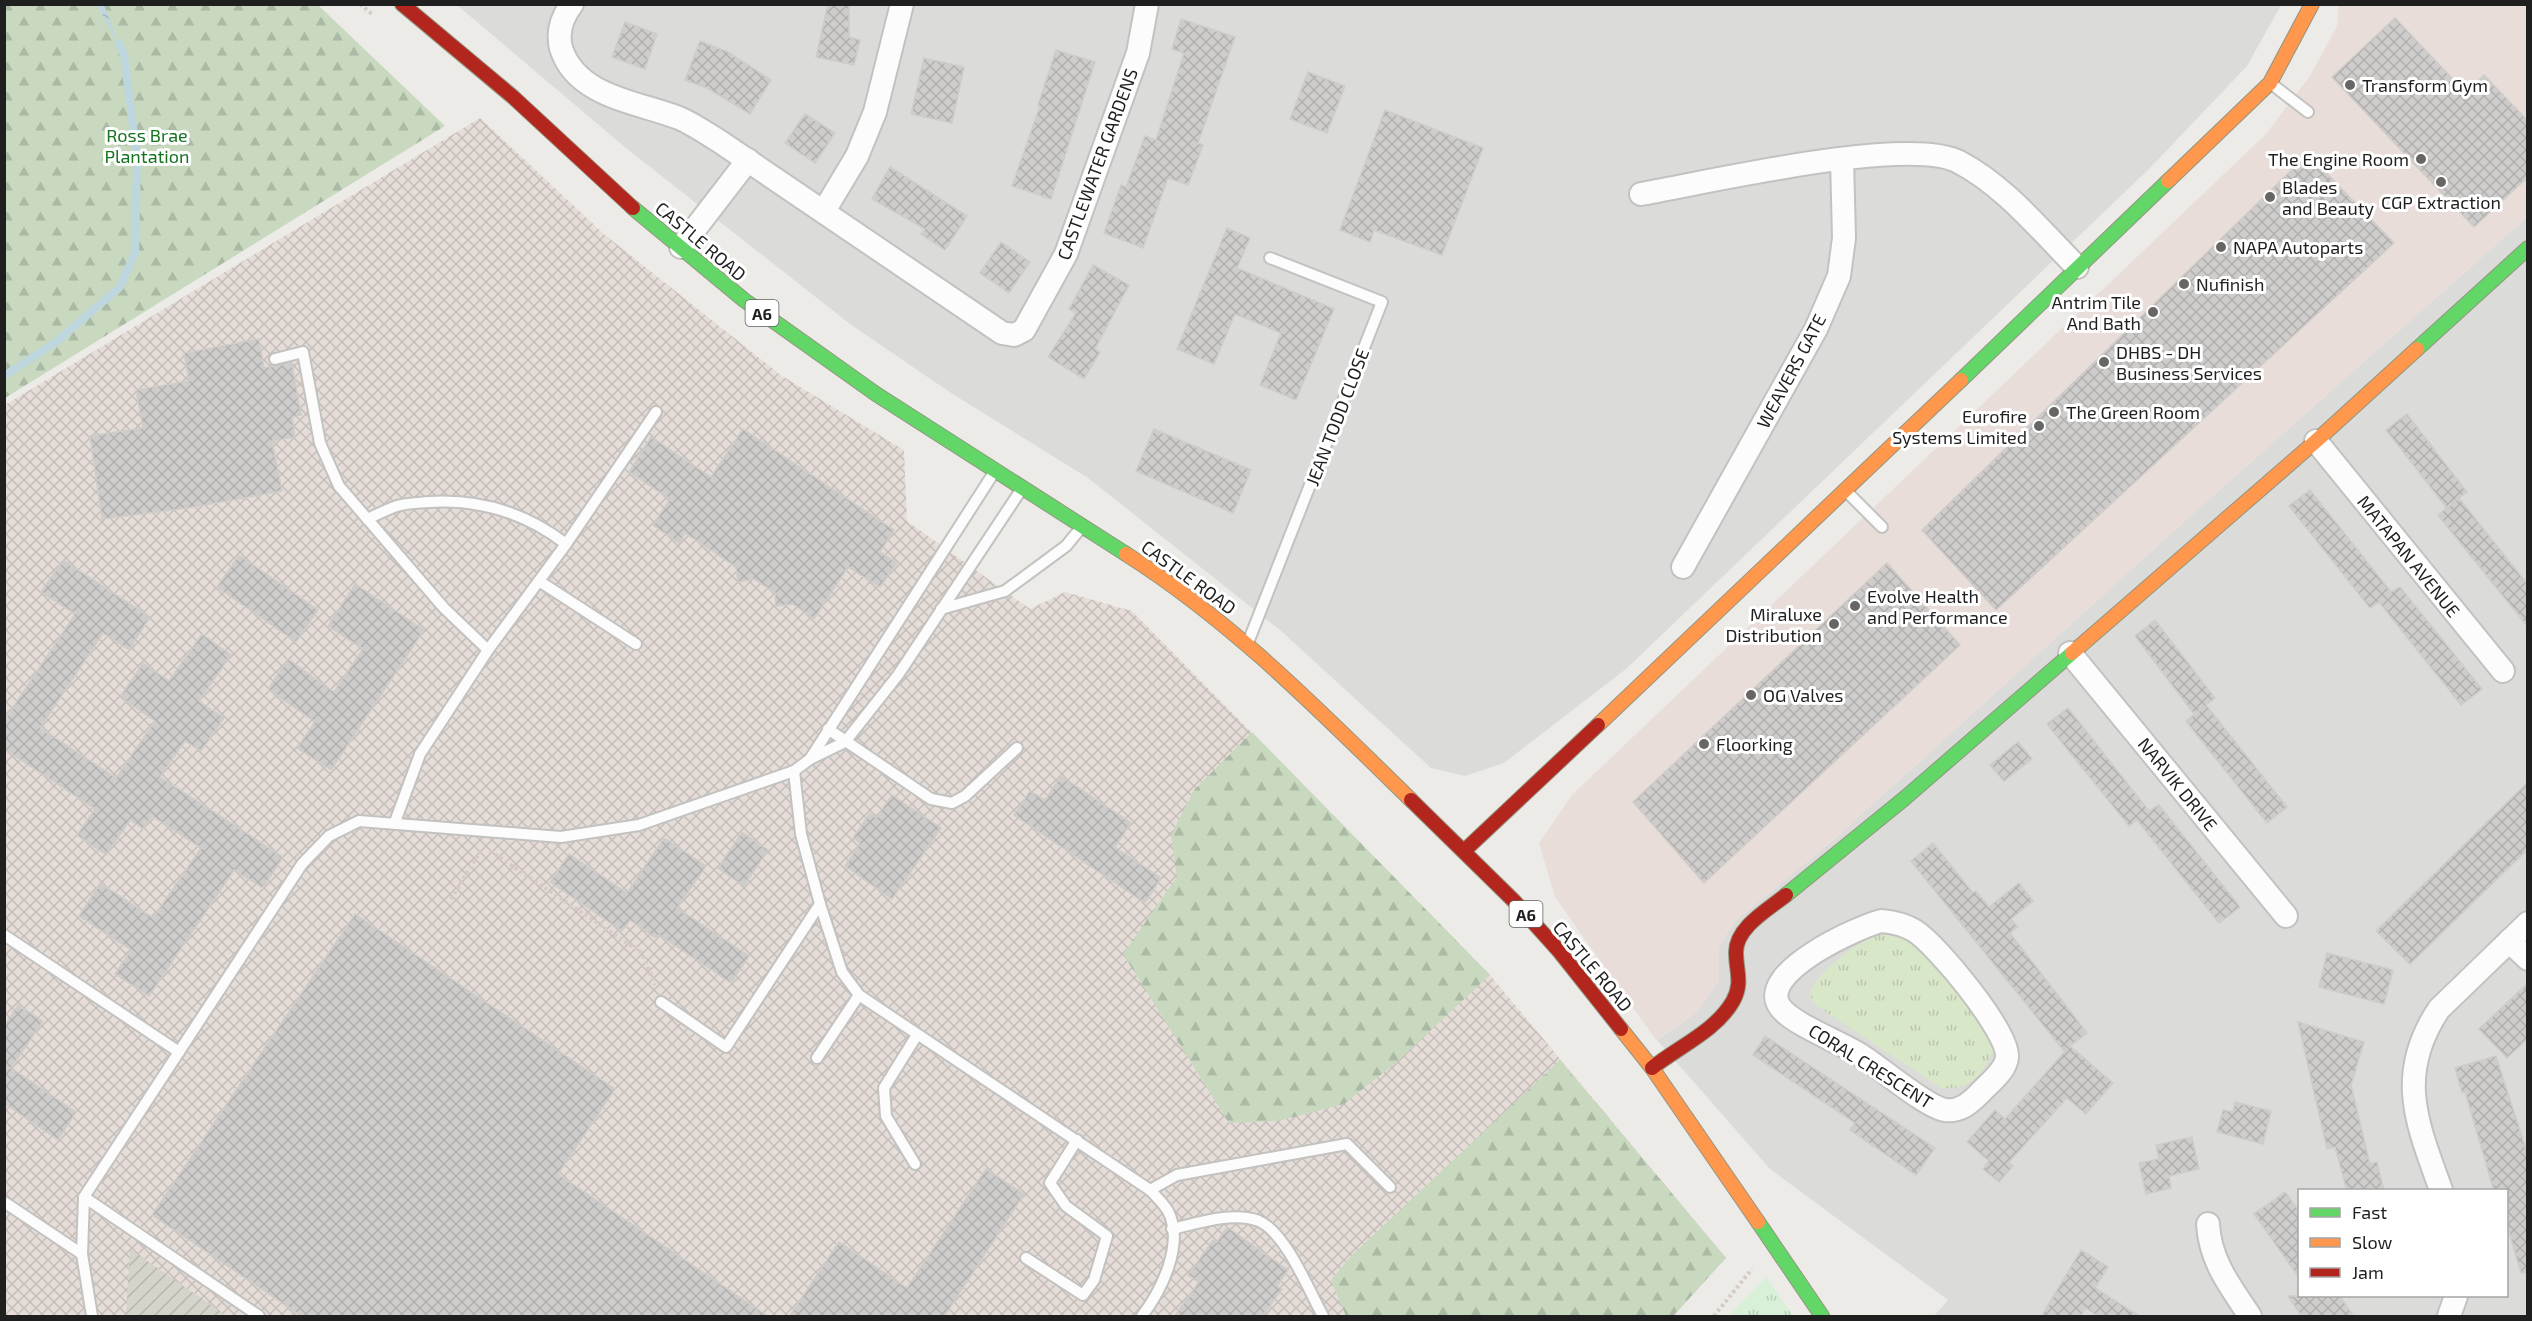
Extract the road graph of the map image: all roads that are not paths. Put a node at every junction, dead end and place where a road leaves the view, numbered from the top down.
1 (402, 4) edge
2 (572, 4) edge
3 (902, 4) edge
4 (1147, 4) edge
5 (2312, 4) edge
6 (2270, 83) junction
7 (2308, 112) dead end
8 (1842, 159) junction
9 (748, 160) junction
10 (1641, 194) dead end
11 (824, 211) junction
12 (681, 248) junction
13 (2528, 248) edge
14 (1270, 258) dead end
15 (2077, 267) junction
16 (275, 359) dead end
17 (656, 412) dead end
18 (2316, 441) junction
19 (996, 470) junction
20 (1023, 488) junction
21 (1846, 491) junction
22 (367, 519) junction
23 (1083, 526) junction
24 (1882, 527) dead end
25 (566, 544) junction
26 (1683, 567) dead end
27 (538, 581) junction
28 (941, 609) junction
29 (636, 644) dead end
30 (1248, 644) junction
31 (488, 650) junction
32 (2070, 653) junction
33 (2503, 671) dead end
34 (828, 729) junction
35 (845, 742) junction
36 (1017, 748) dead end
37 (810, 759) junction
38 (794, 771) junction
39 (395, 822) junction
40 (1464, 851) junction
41 (820, 904) junction
42 (2286, 916) dead end
43 (2528, 922) edge
44 (4, 935) edge
45 (2509, 941) junction
46 (2528, 959) edge
47 (1739, 978) junction
48 (1778, 986) junction
49 (859, 995) junction
50 (661, 1002) road end
51 (917, 1035) junction
52 (179, 1052) junction
53 (817, 1058) dead end
54 (1652, 1068) junction
55 (1077, 1140) junction
56 (915, 1164) dead end
57 (1390, 1187) dead end
58 (2440, 1189) edge
59 (1150, 1190) junction
60 (84, 1197) junction
61 (4, 1202) edge
62 (2208, 1224) dead end
63 (1172, 1229) junction
64 (82, 1254) junction
65 (1026, 1258) dead end
66 (2456, 1297) edge
67 (92, 1317) edge
68 (259, 1317) edge
69 (1142, 1317) edge
70 (1323, 1317) edge
71 (1822, 1317) edge
72 (2250, 1317) edge
73 (2449, 1317) edge

1 - 12 street, CASTLE ROAD / A6
2 - 9 street, CASTLEWATER GARDENS
3 - 11 street
4 - 11 street, CASTLEWATER GARDENS
5 - 6 street
6 - 7 lane
6 - 15 street
8 - 10 street
8 - 15 street
8 - 26 street, WEAVERS GATE
9 - 11 street, CASTLEWATER GARDENS
9 - 12 street
12 - 19 street, CASTLE ROAD / A6
13 - 18 street
14 - 30 lane, JEAN TODD CLOSE
15 - 21 street
16 - 22 lane
17 - 25 lane
18 - 32 street
18 - 33 street, MATAPAN AVENUE
19 - 20 street, CASTLE ROAD / A6
19 - 34 lane
20 - 23 street, CASTLE ROAD / A6
20 - 28 lane
21 - 24 lane
21 - 40 street
22 - 25 lane
22 - 31 lane
23 - 28 lane
23 - 30 street, CASTLE ROAD / A6
25 - 27 lane
27 - 29 lane
27 - 31 lane
28 - 35 lane
30 - 40 street, CASTLE ROAD / A6
31 - 39 lane
32 - 42 street, NARVIK DRIVE
32 - 47 street
34 - 35 lane
34 - 37 lane
35 - 36 lane
35 - 37 lane
37 - 38 lane
38 - 39 lane
38 - 41 lane
39 - 52 lane
40 - 54 street, CASTLE ROAD / A6
41 - 49 lane
41 - 50 lane
43 - 45 street
44 - 52 lane
45 - 46 street
45 - 58 street
47 - 48 street
47 - 54 street
48 - 48 street, CORAL CRESCENT
49 - 51 lane
49 - 53 lane
51 - 55 lane
51 - 56 lane
52 - 60 lane
54 - 71 street, CASTLE ROAD / A6
55 - 59 lane
55 - 65 lane
57 - 59 lane
59 - 63 lane
60 - 64 lane
60 - 68 lane
61 - 64 lane
62 - 72 street
63 - 69 lane
63 - 70 lane
64 - 67 lane
66 - 73 street

